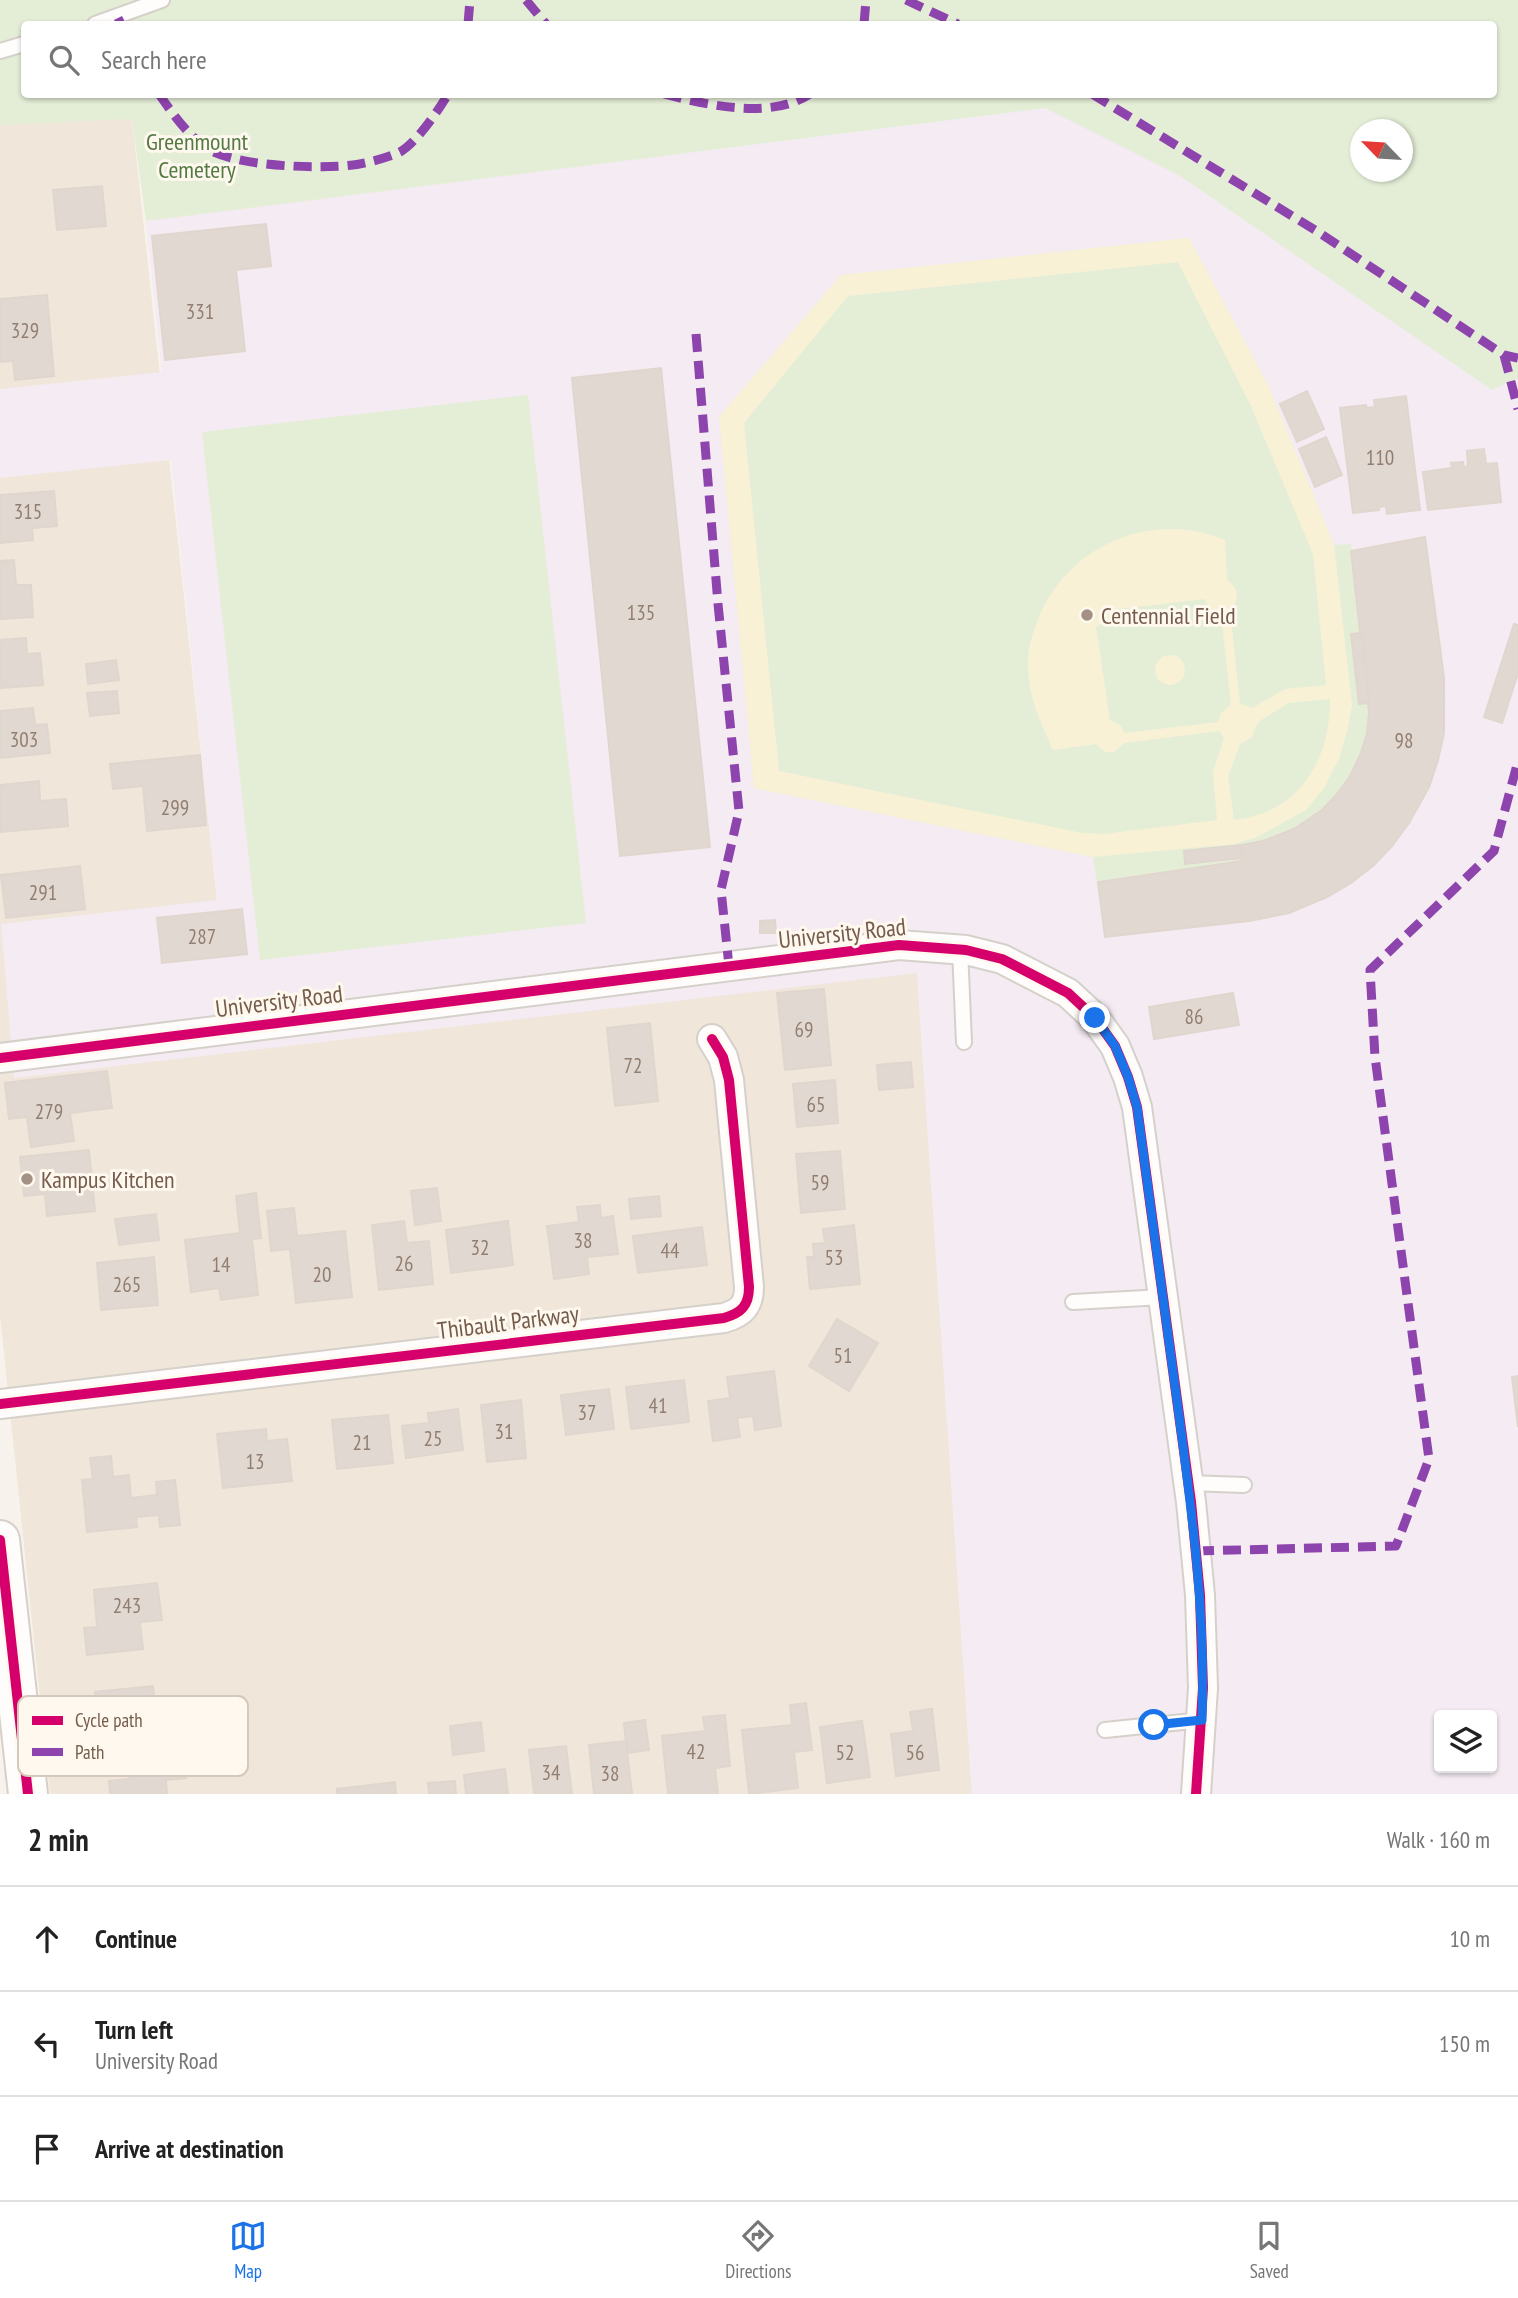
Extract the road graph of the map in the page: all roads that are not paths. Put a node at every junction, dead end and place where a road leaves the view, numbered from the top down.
1 (162, 0) edge
2 (106, 21) edge
3 (21, 45) edge
4 (0, 51) edge
5 (960, 949) junction
6 (712, 1039) dead end
7 (964, 1042) dead end
8 (0, 1058) edge
9 (1163, 1297) junction
10 (1073, 1303) dead end
11 (0, 1404) edge
12 (1188, 1483) junction
13 (1244, 1485) dead end
14 (0, 1541) edge
15 (18, 1704) edge
16 (1202, 1720) junction
17 (1105, 1730) dead end
18 (26, 1776) edge
19 (28, 1794) edge
20 (1196, 1794) edge

1 - 2 lane
3 - 4 lane
5 - 7 lane
5 - 8 street, University Road
5 - 9 street, University Road
6 - 11 street, Thibault Parkway
9 - 10 lane
9 - 12 street, University Road
12 - 13 lane
12 - 16 street, University Road
14 - 15 main road
16 - 17 lane
16 - 20 street, University Road
18 - 19 main road

